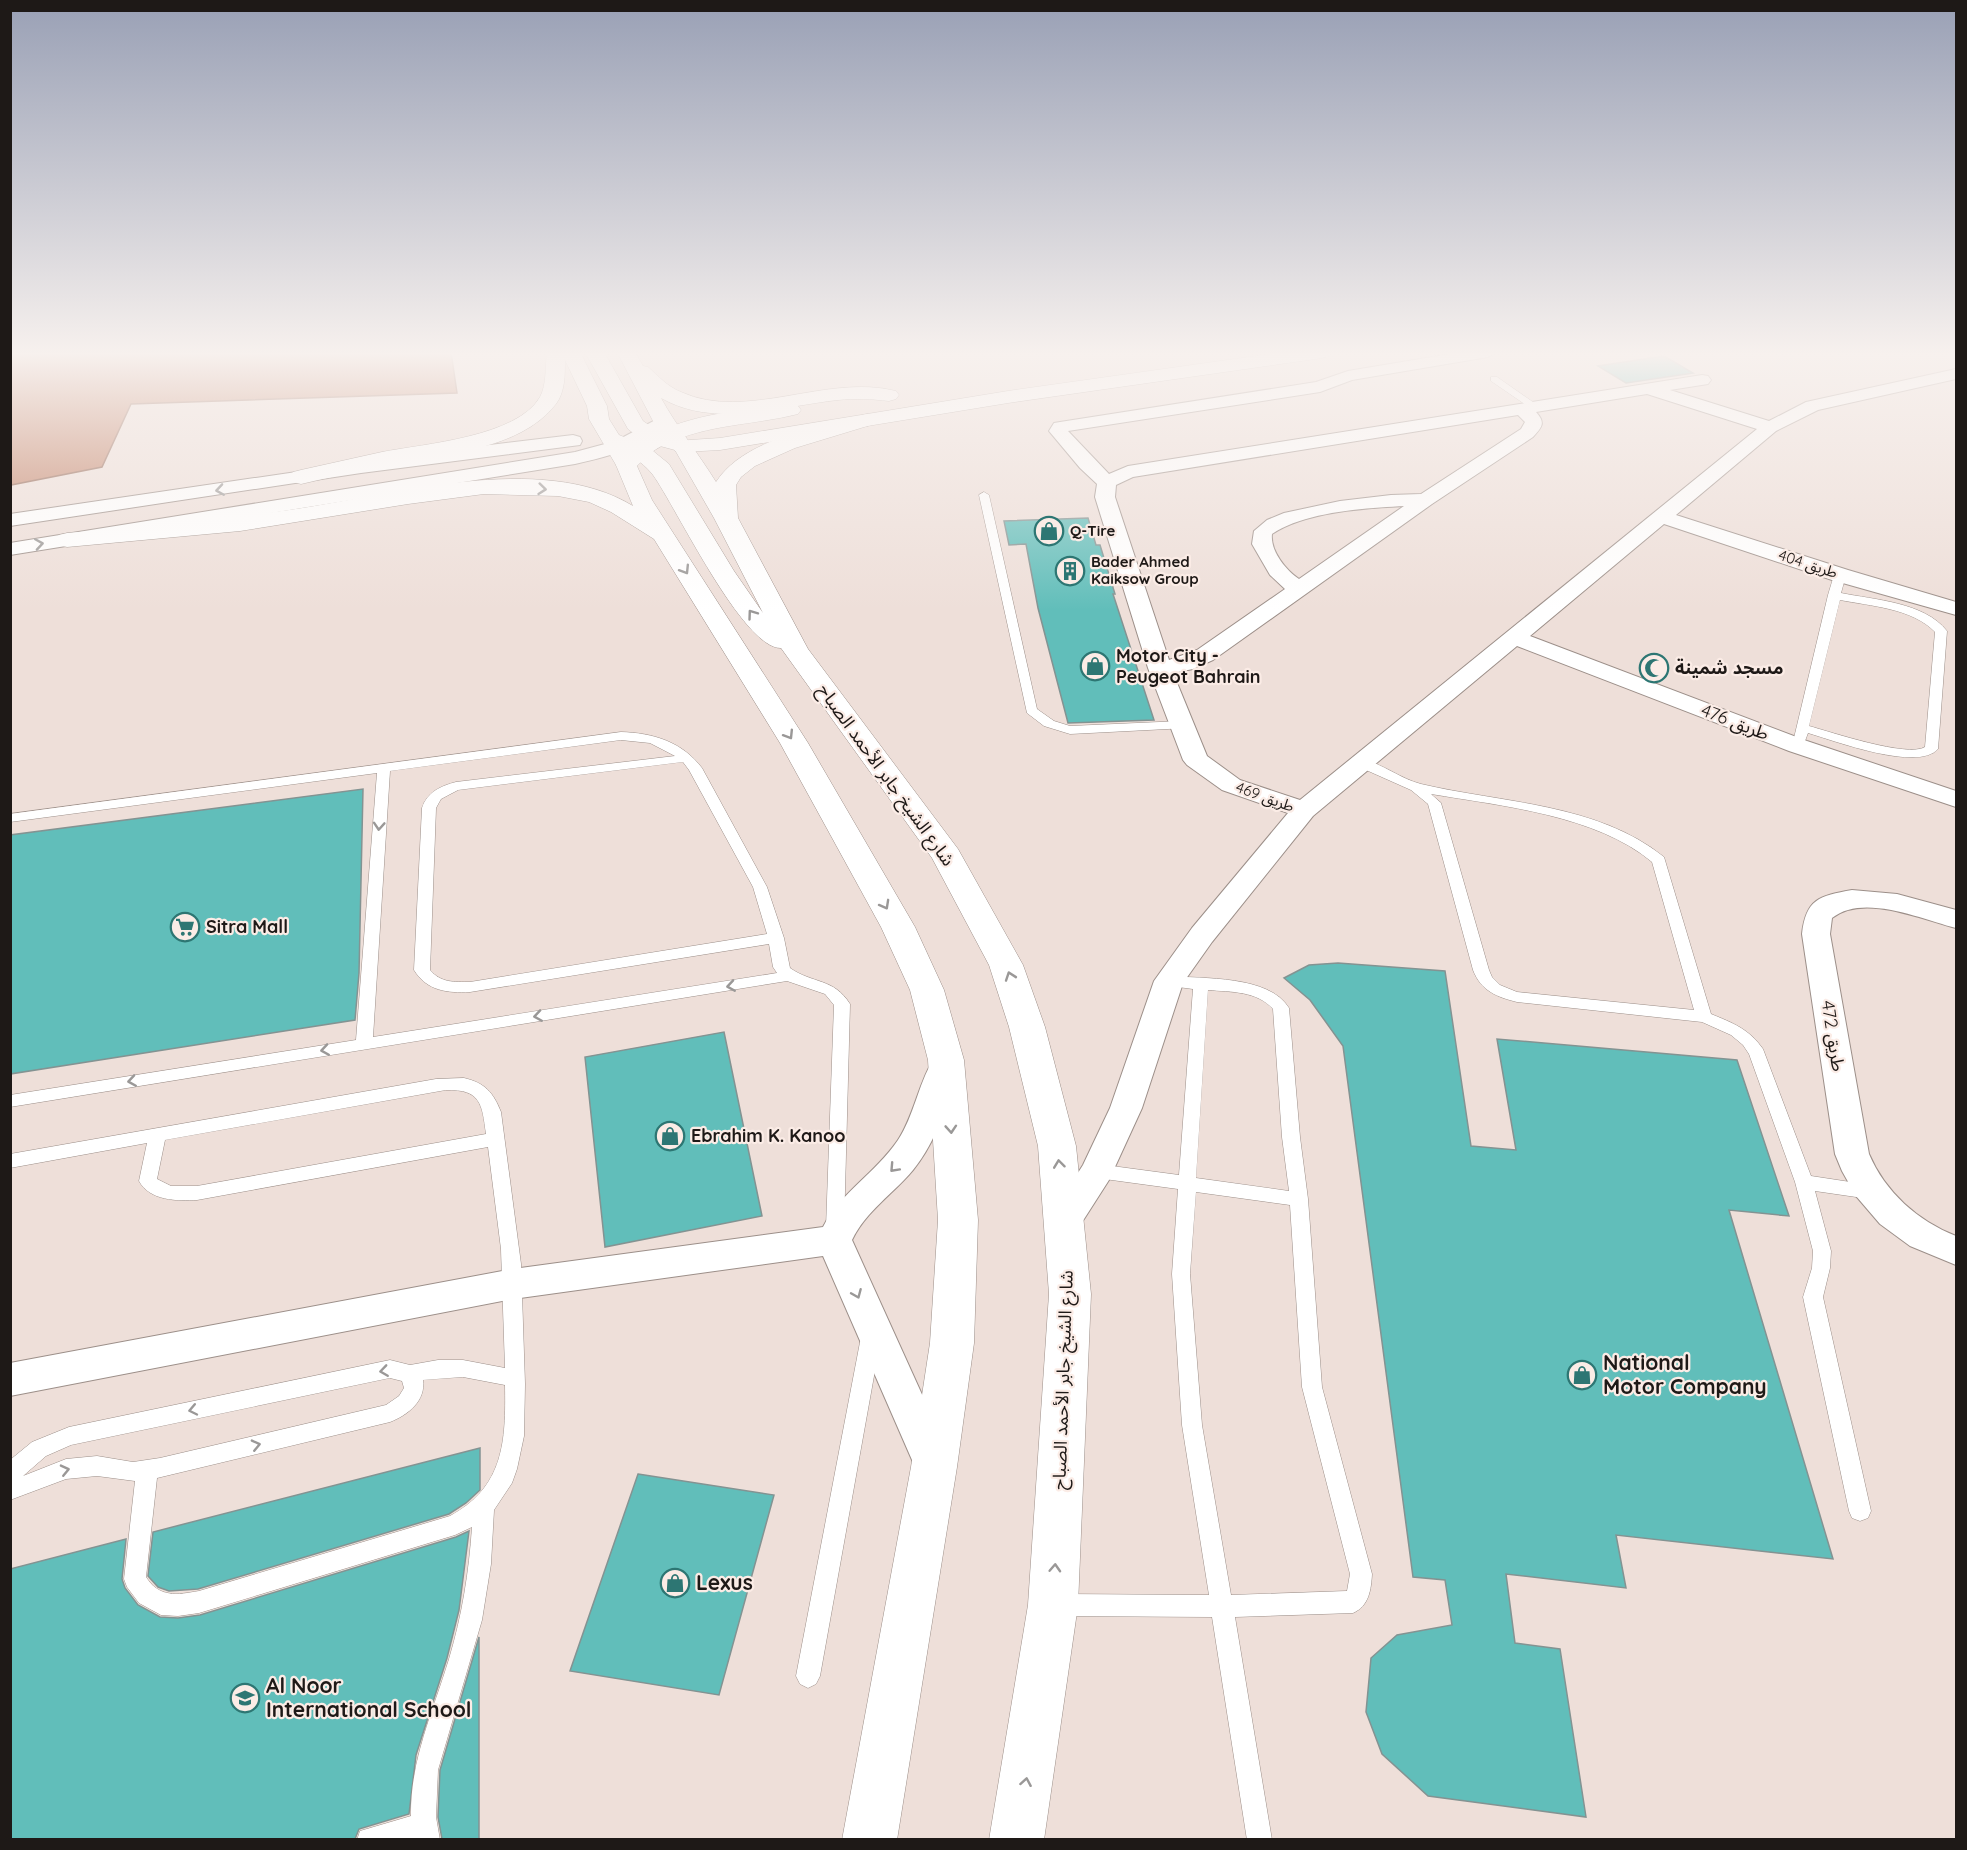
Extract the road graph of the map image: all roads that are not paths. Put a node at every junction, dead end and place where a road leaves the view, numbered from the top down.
1 (482, 438) edge
2 (637, 438) edge
3 (642, 438) edge
4 (643, 438) edge
5 (656, 438) edge
6 (753, 438) edge
7 (805, 438) edge
8 (1064, 438) edge
9 (1335, 438) edge
10 (1517, 438) edge
11 (1756, 438) edge
12 (644, 442) junction
13 (301, 477) junction
14 (1107, 482) junction
15 (984, 495) dead end
16 (1425, 500) junction
17 (129, 504) junction
18 (1660, 516) junction
19 (726, 518) junction
20 (10, 520) edge
21 (10, 529) edge
22 (666, 539) junction
23 (67, 540) junction
24 (10, 549) edge
25 (1837, 585) junction
26 (1300, 588) junction
27 (1956, 609) edge
28 (1516, 638) junction
29 (796, 651) junction
30 (1160, 668) junction
31 (1182, 725) junction
32 (1800, 737) junction
33 (687, 759) junction
34 (1362, 763) junction
35 (384, 768) junction
36 (1416, 787) junction
37 (1956, 799) edge
38 (1304, 810) junction
39 (10, 818) edge
40 (1956, 919) edge
41 (776, 938) junction
42 (788, 976) junction
43 (1169, 981) junction
44 (1201, 982) junction
45 (1704, 1017) junction
46 (364, 1044) junction
47 (946, 1060) junction
48 (10, 1101) edge
49 (157, 1136) junction
50 (495, 1139) junction
51 (10, 1161) edge
52 (1097, 1172) junction
53 (1186, 1182) junction
54 (1804, 1182) junction
55 (1870, 1192) junction
56 (1299, 1199) junction
57 (1065, 1220) junction
58 (834, 1240) junction
59 (1956, 1251) edge
60 (513, 1284) junction
61 (872, 1329) junction
62 (409, 1374) junction
63 (515, 1379) junction
64 (10, 1380) edge
65 (934, 1467) junction
66 (147, 1470) junction
67 (10, 1473) edge
68 (10, 1490) edge
69 (483, 1507) junction
70 (1860, 1511) dead end
71 (1053, 1605) junction
72 (1220, 1606) junction
73 (808, 1676) dead end
74 (426, 1832) edge
75 (369, 1839) edge
76 (869, 1839) edge
77 (1016, 1839) edge
78 (1260, 1839) edge

1 - 13 main road
2 - 12 main road, شارع الشيخ جابر الأحمد الصباح
3 - 12 main road
4 - 12 main road, شارع الشيخ جابر الأحمد الصباح
5 - 12 main road
6 - 12 main road
7 - 19 main road
8 - 14 street
9 - 14 street
10 - 16 street
11 - 18 street
12 - 13 street
12 - 19 main road, شارع الشيخ جابر الأحمد الصباح
12 - 22 main road, شارع الشيخ جابر الأحمد الصباح
12 - 23 street
29 -> 12 main road
13 -> 17 street
14 - 30 street, طريق 469
15 - 31 lane
16 - 26 street
16 - 26 street
17 - 20 street
17 - 21 street
18 - 25 street, طريق 404
18 - 28 street
19 - 29 main road, شارع الشيخ جابر الأحمد الصباح
23 -> 22 main road
22 -> 47 main road, شارع الشيخ جابر الأحمد الصباح
24 -> 23 street
25 - 27 street, طريق 404
25 - 32 lane
25 - 32 lane
26 - 30 street
28 - 32 street, طريق 476
28 - 34 street
57 -> 29 main road, شارع الشيخ جابر الأحمد الصباح
30 - 31 street, طريق 469
31 - 38 street, طريق 469
32 - 37 street, طريق 476
33 - 35 lane
33 - 41 lane
33 - 41 lane
34 - 36 lane
34 - 38 street
35 - 39 lane
35 -> 46 lane
36 - 45 lane
36 - 45 lane
38 - 43 street
40 - 55 street, طريق 472
41 - 42 lane
42 -> 46 lane
42 - 58 lane
43 - 44 lane
43 - 52 street
44 - 53 lane
44 - 56 lane
45 - 54 lane
46 -> 48 lane
47 -> 58 street
47 -> 65 main road, شارع الشيخ جابر الأحمد الصباح
49 - 50 lane
49 - 50 lane
49 - 51 lane
50 - 60 lane
52 - 53 lane
52 - 57 street
53 - 56 lane
53 - 72 lane
54 - 55 lane
54 - 70 lane
55 - 59 street, طريق 472
56 - 72 lane
71 -> 57 main road, شارع الشيخ جابر الأحمد الصباح
58 - 60 street
58 -> 61 street
60 - 63 lane
60 - 64 street
61 - 65 street
61 - 73 lane
62 - 63 lane
66 -> 62 lane
62 -> 67 lane
63 - 69 lane
65 - 76 main road, شارع الشيخ جابر الأحمد الصباح
68 -> 66 lane
66 - 69 lane
69 - 74 lane
71 - 72 lane
77 -> 71 main road, شارع الشيخ جابر الأحمد الصباح
72 - 78 lane
74 - 75 lane

